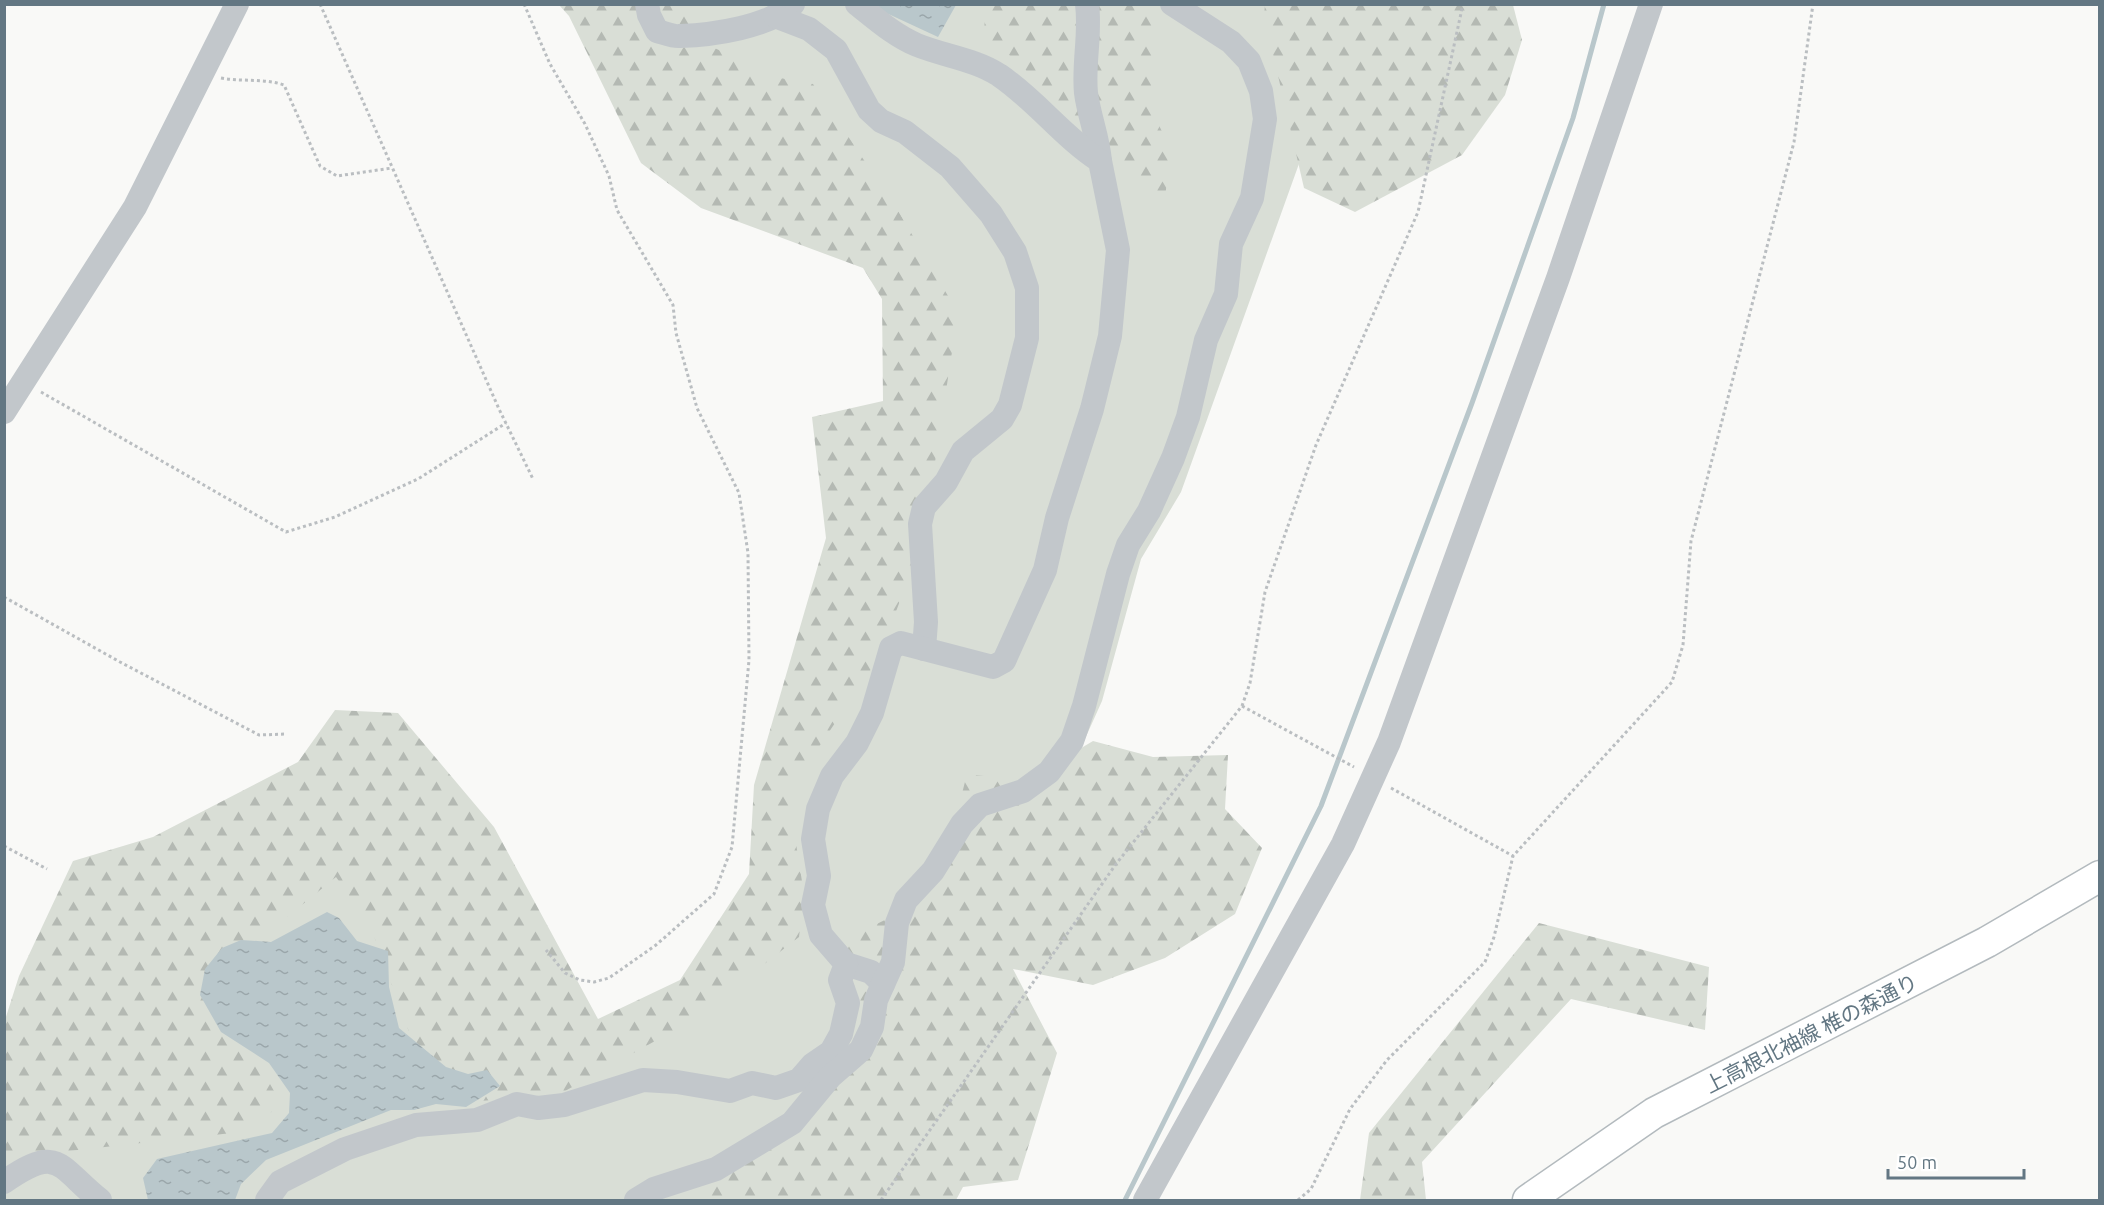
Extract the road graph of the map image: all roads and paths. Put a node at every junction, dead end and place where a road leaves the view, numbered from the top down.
1 (237, 4) edge
2 (320, 4) edge
3 (524, 4) edge
4 (647, 4) edge
5 (857, 4) edge
6 (1087, 4) edge
7 (1172, 4) edge
8 (1463, 4) edge
9 (1651, 4) edge
10 (1813, 4) edge
11 (784, 10) edge
12 (202, 73) junction
13 (1100, 161) junction
14 (392, 168) junction
15 (23, 381) junction
16 (4, 412) edge
17 (506, 423) junction
18 (533, 479) dead end
19 (4, 597) edge
20 (924, 649) junction
21 (1242, 706) junction
22 (286, 734) dead end
23 (1372, 777) junction
24 (4, 846) edge
25 (1514, 856) junction
26 (47, 869) dead end
27 (2100, 876) edge
28 (546, 950) dead end
29 (846, 964) junction
30 (883, 984) junction
31 (4, 1182) edge
32 (100, 1200) edge
33 (267, 1200) edge
34 (636, 1200) edge
35 (881, 1200) edge
36 (1145, 1200) edge
37 (1298, 1200) edge
38 (1528, 1200) edge

1 - 12 street
2 - 14 path
3 - 28 path
4 - 11 street
5 - 13 street
6 - 13 street
7 - 30 street
8 - 21 path
9 - 23 street
10 - 25 path
11 - 20 street
12 - 14 path
12 - 15 street
13 - 20 street
14 - 17 path
15 - 16 street
15 - 17 path
17 - 18 path
19 - 22 path
20 - 29 street
21 - 23 path
21 - 35 path
23 - 25 path
23 - 36 street
24 - 26 path
25 - 37 path
27 - 38 main road, 上高根北袖線 椎の森通り
29 - 30 street
29 - 33 street
30 - 34 street
31 - 32 street

